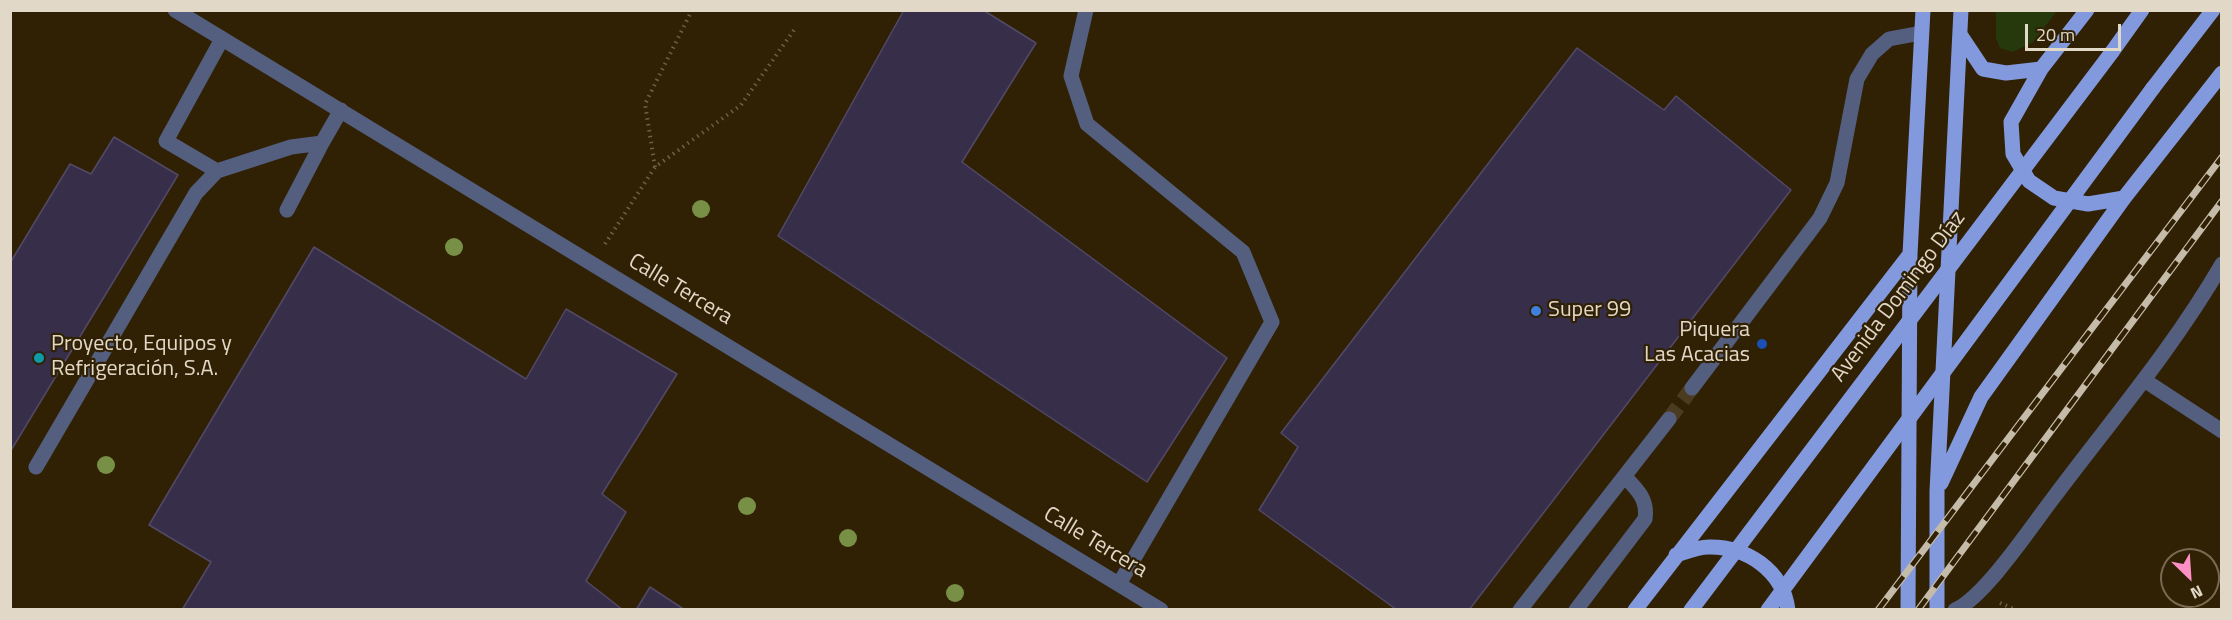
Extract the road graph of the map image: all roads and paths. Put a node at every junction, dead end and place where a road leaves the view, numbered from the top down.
1 (175, 10) edge
2 (692, 10) edge
3 (1086, 10) edge
4 (1923, 10) edge
5 (1961, 10) edge
6 (2087, 10) edge
7 (2142, 10) edge
8 (2212, 10) edge
9 (795, 30) dead end
10 (1921, 33) junction
11 (1960, 34) junction
12 (222, 39) junction
13 (2041, 69) junction
14 (2222, 73) edge
15 (341, 110) junction
16 (322, 143) junction
17 (655, 167) junction
18 (217, 171) junction
19 (2124, 198) junction
20 (287, 210) dead end
21 (614, 231) dead end
22 (1910, 254) junction
23 (2222, 264) edge
24 (2144, 380) junction
25 (1692, 388) tunnel mouth
26 (1669, 419) tunnel mouth
27 (2222, 431) edge
28 (36, 467) dead end
29 (1625, 477) junction
30 (1937, 491) junction
31 (1676, 555) junction
32 (1119, 584) junction
33 (1161, 609) edge
34 (1520, 609) edge
35 (1576, 609) edge
36 (1635, 609) edge
37 (1691, 609) edge
38 (1768, 609) edge
39 (1788, 609) edge
40 (1908, 609) edge
41 (1937, 609) edge
42 (1955, 609) edge

1 - 12 street, Calle Tercera
2 - 17 path
3 - 32 street
4 - 10 main road
5 - 11 main road
6 - 13 main road
7 - 37 main road, Avenida Domingo Díaz, bridge
8 - 38 main road, bridge
9 - 17 path
10 - 22 main road
10 - 25 street
11 - 13 main road
11 - 30 main road
12 - 15 street, Calle Tercera
12 - 18 street
13 - 19 main road
14 - 19 main road
15 - 16 street
15 - 32 street, Calle Tercera
16 - 18 street
16 - 20 street
17 - 21 path
18 - 28 street
19 - 30 main road
22 - 31 main road
22 - 40 main road
23 - 24 street
24 - 27 street
24 - 42 street
26 - 29 street
29 - 34 street
29 - 35 street
30 - 41 main road
31 - 36 main road
31 - 39 main road
32 - 33 street, Calle Tercera

